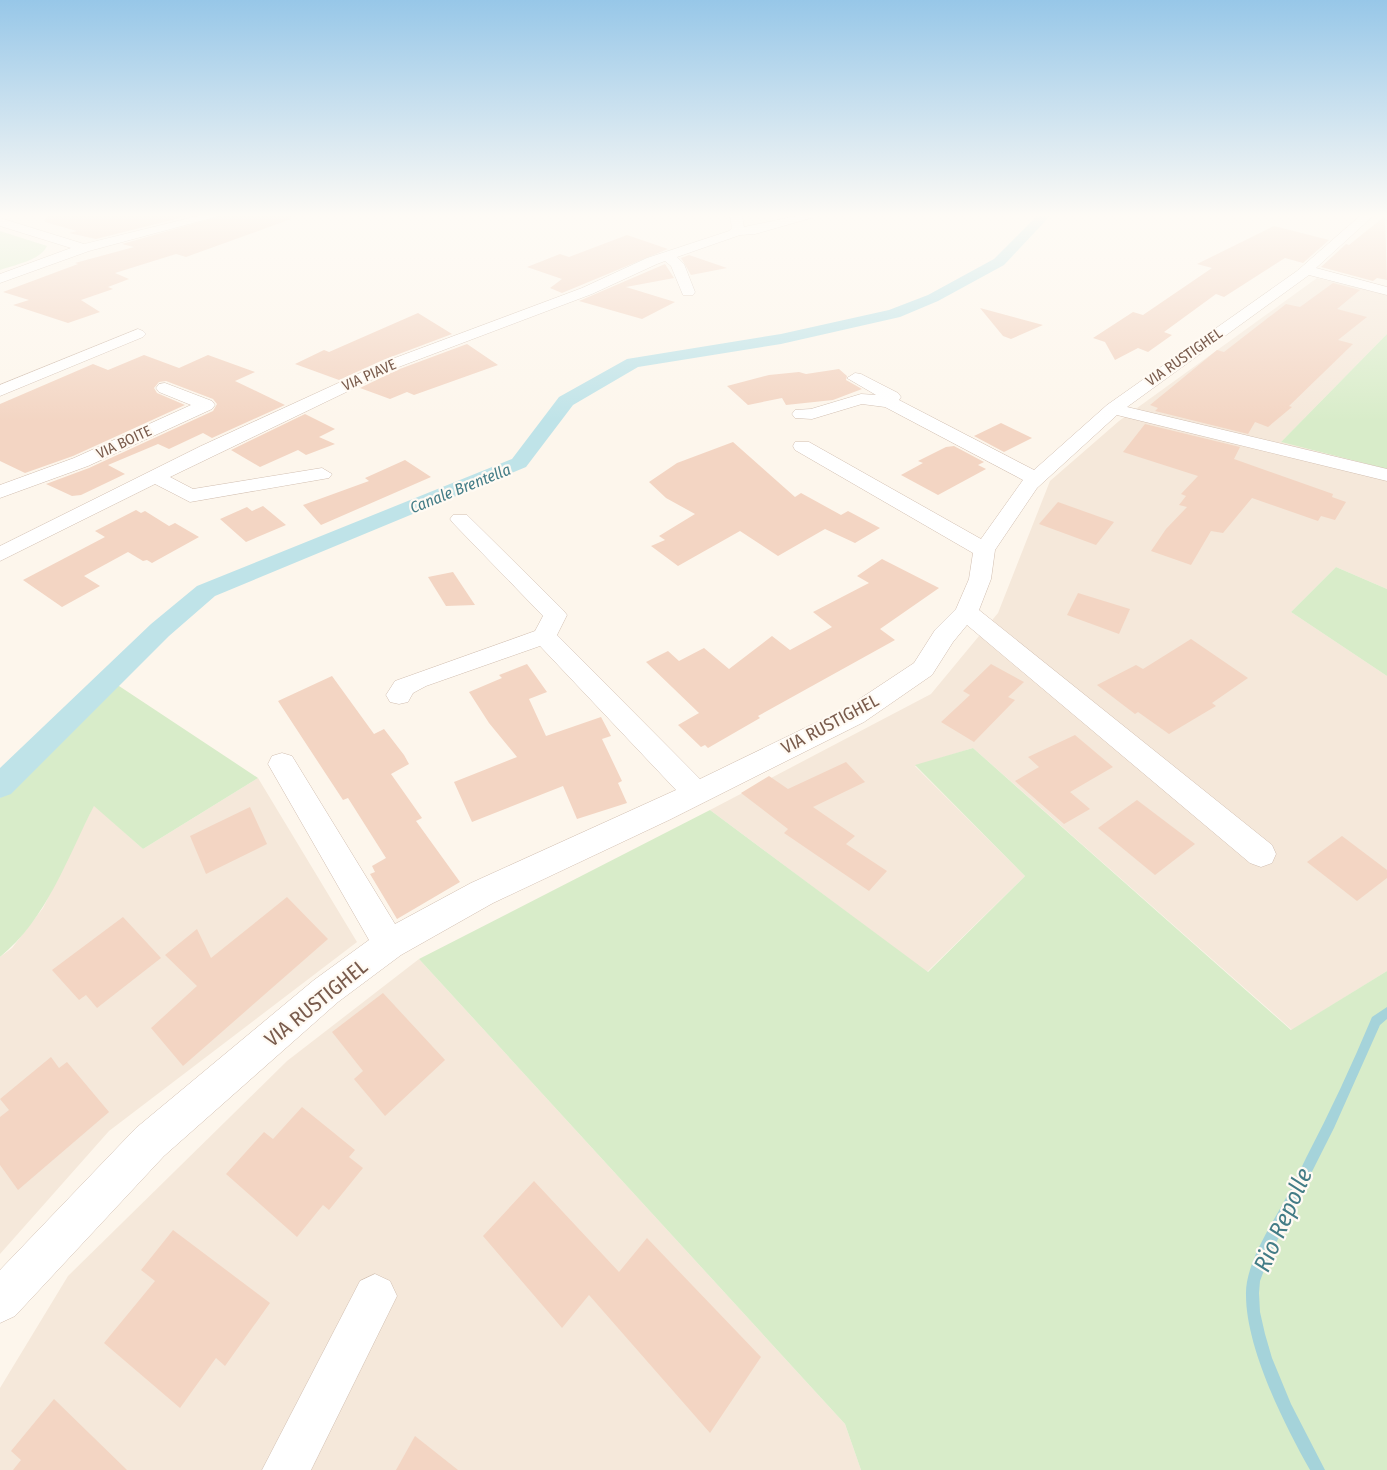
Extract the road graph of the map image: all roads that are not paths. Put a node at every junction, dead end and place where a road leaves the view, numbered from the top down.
1 (599, 285) edge
2 (685, 285) edge
3 (1286, 285) edge
4 (1362, 285) edge
5 (1387, 291) edge
6 (688, 292) dead end
7 (138, 334) dead end
8 (855, 378) dead end
9 (165, 388) dead end
10 (0, 391) edge
11 (1113, 409) junction
12 (801, 414) dead end
13 (802, 446) dead end
14 (322, 474) dead end
15 (1040, 475) junction
16 (1387, 475) edge
17 (156, 477) junction
18 (0, 492) edge
19 (460, 519) dead end
20 (984, 550) junction
21 (0, 554) edge
22 (966, 612) junction
23 (544, 636) junction
24 (399, 695) dead end
25 (282, 764) dead end
26 (695, 792) junction
27 (1261, 854) dead end
28 (389, 944) junction
29 (375, 1296) dead end
30 (0, 1301) edge
31 (286, 1470) edge

1 - 17 street, VIA PIAVE
2 - 6 street
3 - 11 street, VIA RUSTIGHEL
4 - 5 street
7 - 10 street
8 - 15 street
9 - 18 street, VIA BOITE
11 - 15 street, VIA RUSTIGHEL
11 - 16 street
12 - 15 street
13 - 20 street
14 - 17 street
15 - 20 street, VIA RUSTIGHEL
17 - 21 street, VIA PIAVE
19 - 23 street
20 - 22 street, VIA RUSTIGHEL
22 - 26 street, VIA RUSTIGHEL
22 - 27 street
23 - 24 street
23 - 26 street
25 - 28 street
26 - 28 street, VIA RUSTIGHEL
28 - 30 street, VIA RUSTIGHEL
29 - 31 street

